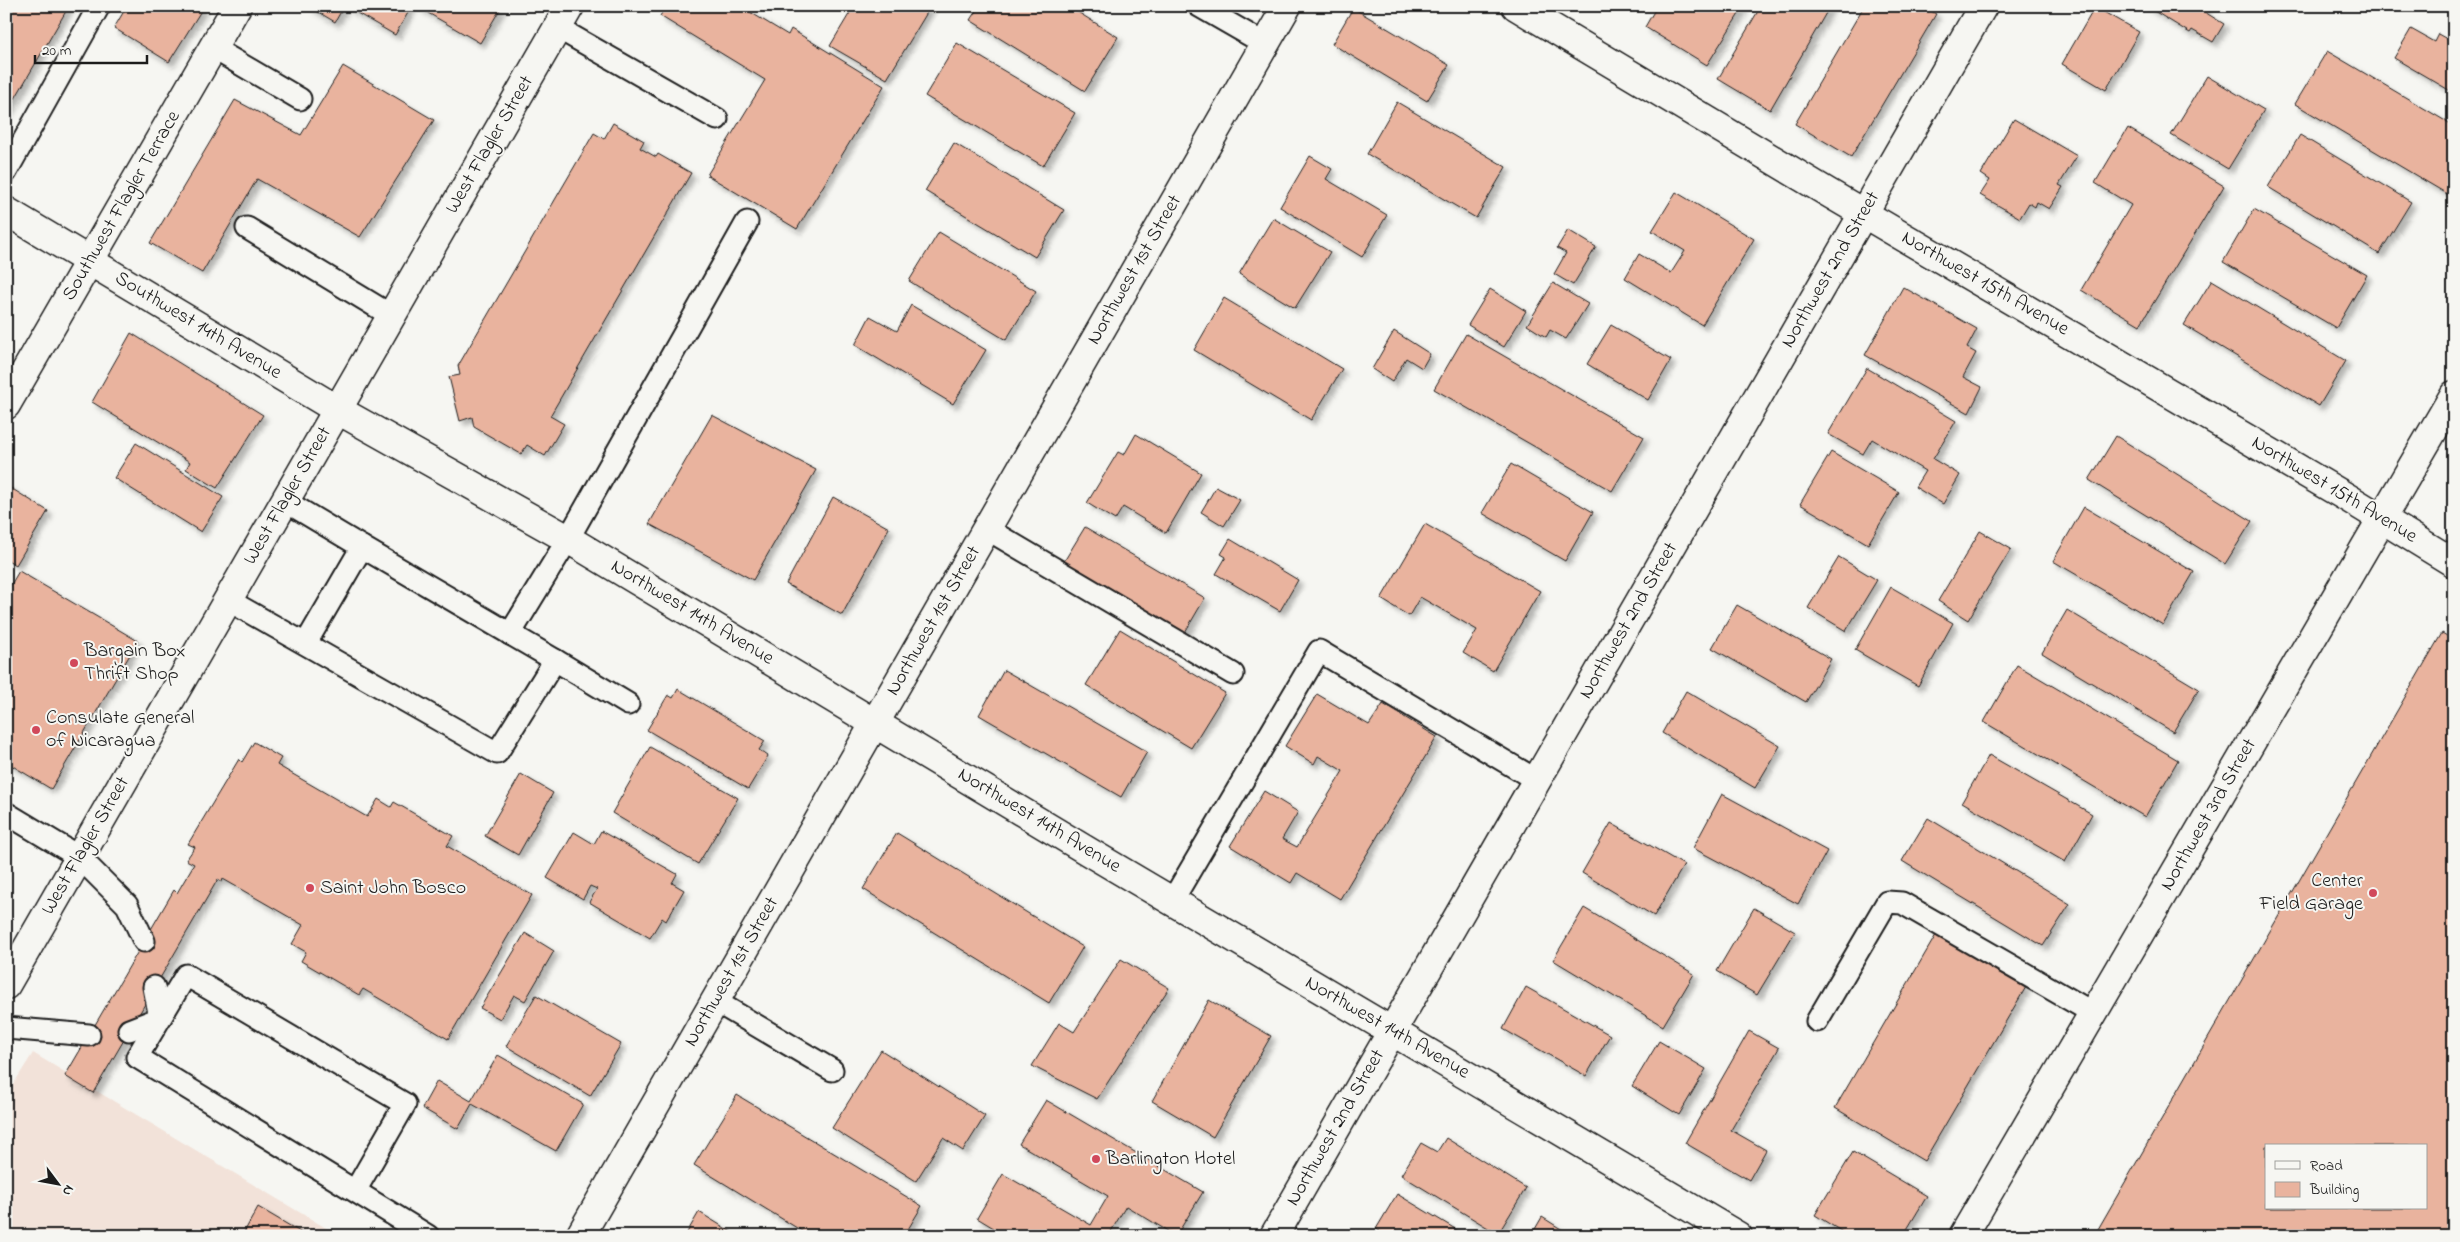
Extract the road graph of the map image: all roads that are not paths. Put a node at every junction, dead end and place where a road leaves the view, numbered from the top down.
1 (99, 6) edge
2 (237, 6) edge
3 (1199, 6) edge
4 (1287, 6) edge
5 (1516, 6) edge
6 (1984, 6) edge
7 (564, 17) edge
8 (1264, 44) junction
9 (213, 48) junction
10 (300, 98) dead end
11 (717, 119) dead end
12 (6, 172) edge
13 (6, 211) edge
14 (1864, 212) junction
15 (746, 222) dead end
16 (247, 228) dead end
17 (90, 261) junction
18 (392, 316) junction
19 (2454, 394) edge
20 (6, 405) edge
21 (338, 410) junction
22 (285, 501) junction
23 (2382, 519) junction
24 (987, 529) junction
25 (568, 539) junction
26 (362, 547) junction
27 (2454, 563) edge
28 (228, 600) junction
29 (510, 634) junction
30 (306, 643) junction
31 (555, 660) junction
32 (1233, 674) dead end
33 (628, 704) dead end
34 (876, 723) junction
35 (1538, 781) junction
36 (6, 813) edge
37 (79, 857) junction
38 (1172, 901) junction
39 (144, 941) dead end
40 (6, 985) edge
41 (154, 987) dead end
42 (715, 1001) junction
43 (2093, 1013) junction
44 (160, 1018) junction
45 (1817, 1021) dead end
46 (6, 1028) edge
47 (129, 1030) dead end
48 (1392, 1031) junction
49 (89, 1035) dead end
50 (832, 1070) dead end
51 (355, 1191) junction
52 (428, 1236) edge
53 (580, 1236) edge
54 (1274, 1236) edge
55 (1738, 1236) edge
56 (1963, 1236) edge

1 - 12 lane
2 - 9 street, Southwest Flagler Terrace
3 - 8 lane
4 - 8 street, Northwest 1st Street
5 - 14 street, Northwest 15th Avenue
6 - 14 street, Northwest 2nd Street
7 - 11 lane
7 - 18 street, West Flagler Street
8 - 24 street, Northwest 1st Street
9 - 10 lane
9 - 17 street, Southwest Flagler Terrace
13 - 17 street, Southwest 14th Avenue
14 - 23 street, Northwest 15th Avenue
14 - 35 street, Northwest 2nd Street
15 - 25 lane
16 - 18 lane
17 - 20 street, Southwest Flagler Terrace
17 - 21 street, Southwest 14th Avenue
18 - 21 street, West Flagler Street
19 - 23 street, Northwest 3rd Street
21 - 22 street, West Flagler Street
21 - 25 street, Northwest 14th Avenue
22 - 26 lane
22 - 28 street, West Flagler Street
23 - 27 street, Northwest 15th Avenue
23 - 43 street, Northwest 3rd Street
24 - 32 lane
24 - 34 street, Northwest 1st Street
25 - 29 lane
25 - 34 street, Northwest 14th Avenue
26 - 29 lane
26 - 30 lane
28 - 30 lane
28 - 37 street, West Flagler Street
29 - 31 lane
30 - 31 lane
31 - 33 lane
34 - 38 street, Northwest 14th Avenue
34 - 42 street, Northwest 1st Street
35 - 38 lane
35 - 48 street, Northwest 2nd Street
36 - 37 lane
37 - 39 lane
37 - 40 street, West Flagler Street
38 - 48 street, Northwest 14th Avenue
41 - 44 lane
42 - 50 lane
42 - 53 street, Northwest 1st Street
43 - 45 lane
43 - 56 street, Northwest 3rd Street
44 - 47 lane
44 - 51 lane
44 - 51 lane
46 - 49 lane
48 - 54 street, Northwest 2nd Street
48 - 55 street, Northwest 14th Avenue
51 - 52 lane

